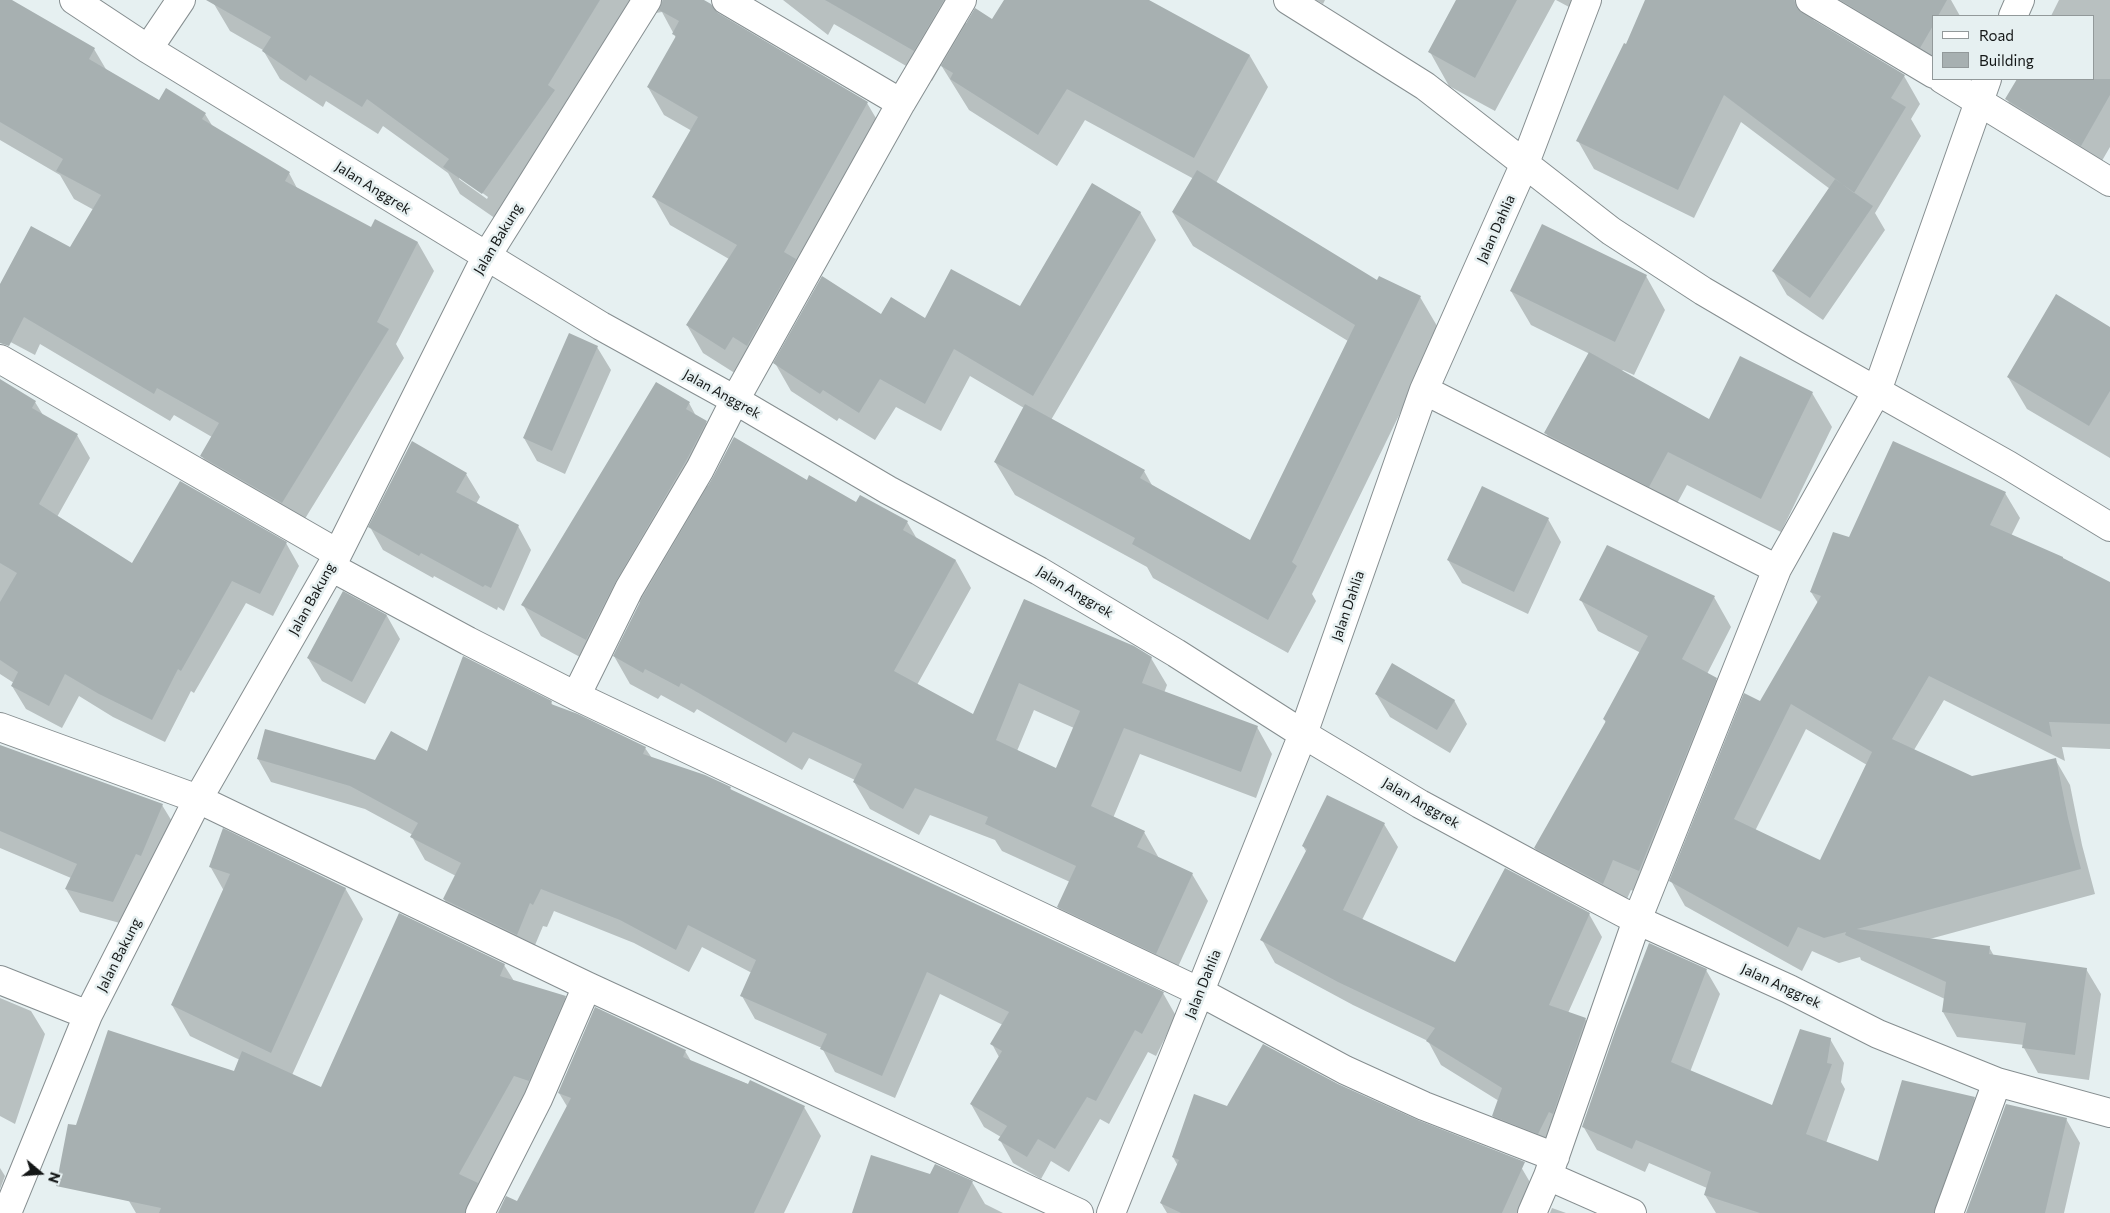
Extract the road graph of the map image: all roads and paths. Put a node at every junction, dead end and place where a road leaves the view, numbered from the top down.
1 (74, 0) edge
2 (181, 0) edge
3 (647, 0) edge
4 (726, 0) edge
5 (962, 0) edge
6 (1288, 0) edge
7 (1587, 0) edge
8 (1810, 0) edge
9 (2020, 0) edge
10 (2013, 15) edge
11 (148, 49) junction
12 (1932, 73) edge
13 (1946, 80) edge
14 (1982, 90) edge
15 (901, 103) junction
16 (1525, 163) junction
17 (2110, 182) edge
18 (486, 257) junction
19 (0, 359) edge
20 (1424, 390) junction
21 (1877, 391) junction
22 (735, 400) junction
23 (2110, 527) edge
24 (334, 560) junction
25 (1777, 569) junction
26 (576, 696) junction
27 (0, 727) edge
28 (1303, 734) junction
29 (198, 799) junction
30 (1637, 920) junction
31 (0, 980) edge
32 (587, 986) junction
33 (1200, 992) junction
34 (88, 1015) junction
35 (1997, 1082) junction
36 (2110, 1113) edge
37 (1551, 1166) junction
38 (7, 1213) edge
39 (480, 1213) edge
40 (1079, 1213) edge
41 (1112, 1213) edge
42 (1532, 1213) edge
43 (1632, 1213) edge
44 (1949, 1213) edge

1 - 11 street, Jalan Anggrek
2 - 11 street
3 - 18 street, Jalan Bakung
4 - 15 street
5 - 15 street
6 - 16 street
7 - 16 street, Jalan Dahlia
8 - 12 street
9 - 10 street
11 - 18 street, Jalan Anggrek
13 - 14 street
14 - 17 street
14 - 21 street
15 - 22 street
16 - 20 street, Jalan Dahlia
16 - 21 street
18 - 22 street, Jalan Anggrek
18 - 24 street, Jalan Bakung
19 - 24 street
20 - 25 street
20 - 28 street, Jalan Dahlia
21 - 23 street
21 - 25 street
22 - 26 street
22 - 28 street, Jalan Anggrek
24 - 26 street
24 - 29 street, Jalan Bakung
25 - 30 street
26 - 33 street
27 - 29 street
28 - 30 street, Jalan Anggrek
28 - 33 street, Jalan Dahlia
29 - 32 street
29 - 34 street, Jalan Bakung
30 - 35 street, Jalan Anggrek
30 - 37 street
31 - 34 street
32 - 39 street
32 - 40 street
33 - 37 street
33 - 41 street, Jalan Dahlia
34 - 38 street, Jalan Bakung
35 - 36 street, Jalan Anggrek
35 - 44 street
37 - 42 street
37 - 43 street

